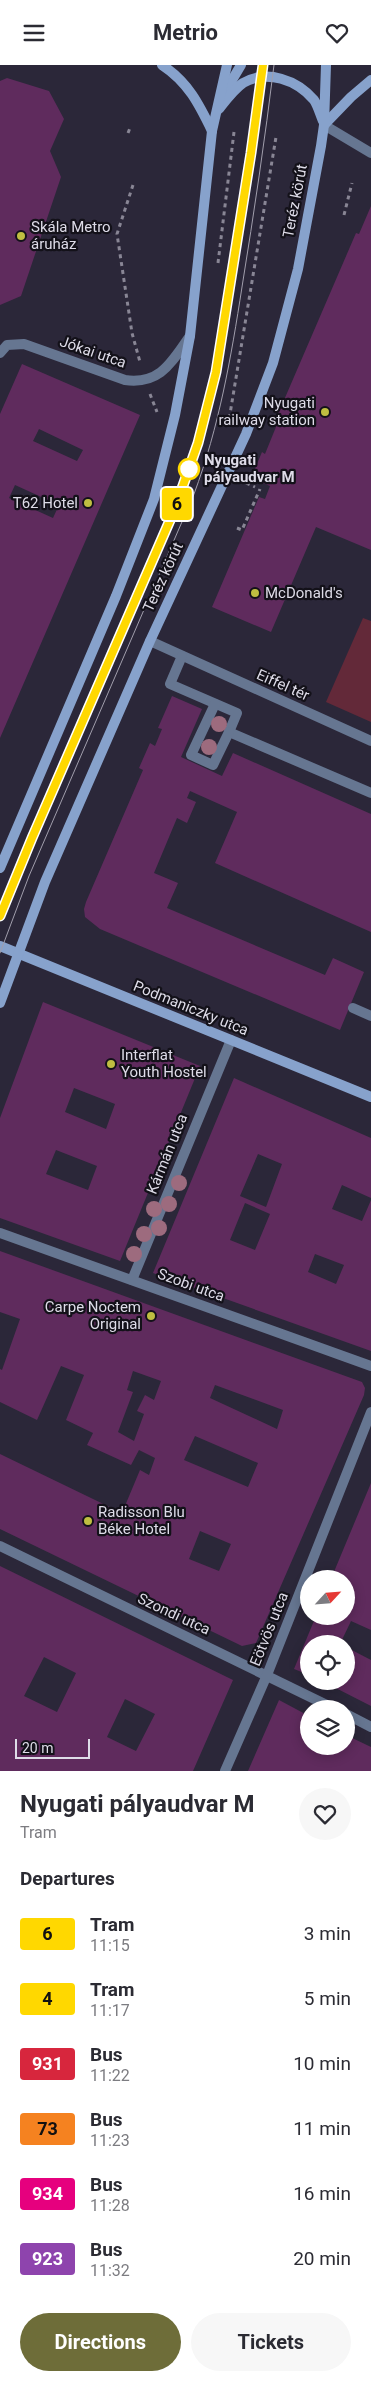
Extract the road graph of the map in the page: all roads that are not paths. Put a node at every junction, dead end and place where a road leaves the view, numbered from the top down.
1 (162, 65) edge
2 (227, 65) edge
3 (241, 65) edge
4 (326, 65) edge
5 (371, 80) edge
6 (217, 111) junction
7 (324, 125) junction
8 (212, 131) junction
9 (371, 153) edge
10 (190, 336) junction
11 (2, 346) edge
12 (150, 641) junction
13 (182, 656) junction
14 (215, 703) junction
15 (229, 732) junction
16 (371, 741) edge
17 (371, 793) edge
18 (0, 868) edge
19 (0, 946) edge
20 (18, 955) junction
21 (0, 1003) edge
22 (353, 1008) dead end
23 (371, 1016) edge
24 (231, 1040) junction
25 (371, 1097) edge
26 (0, 1233) edge
27 (132, 1280) junction
28 (371, 1366) edge
29 (371, 1412) edge
30 (0, 1546) edge
31 (267, 1675) junction
32 (317, 1700) edge
33 (355, 1719) edge
34 (371, 1727) edge
35 (224, 1771) edge

1 - 8 main road
2 - 6 main road
3 - 6 main road
4 - 7 main road, Teréz körút
5 - 7 main road
6 - 7 main road
6 - 8 main road
7 - 9 street
7 - 12 main road, Teréz körút
8 - 10 main road
10 - 11 street, Jókai utca
10 - 18 main road
12 - 13 street, Eiffel tér
12 - 20 main road, Teréz körút
13 - 14 street
13 - 16 street, Eiffel tér
14 - 15 street
14 - 15 street
15 - 17 street
19 - 20 main road, Podmaniczky utca
20 - 21 main road, Teréz körút
20 - 24 main road, Podmaniczky utca
22 - 23 street
24 - 25 main road, Podmaniczky utca
24 - 27 street, Kármán utca
26 - 27 street, Szobi utca
27 - 28 street, Szobi utca
29 - 31 street, Eötvös utca
30 - 31 street, Szondi utca
31 - 32 street, Szondi utca
31 - 35 street, Eötvös utca
33 - 34 street

